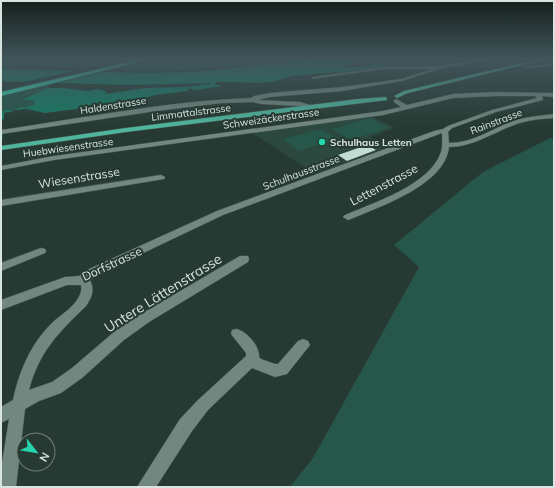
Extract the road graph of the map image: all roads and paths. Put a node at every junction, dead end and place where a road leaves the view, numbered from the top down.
1 (37, 82) edge
2 (55, 82) edge
3 (390, 82) edge
4 (446, 82) edge
5 (1, 90) edge
6 (1, 94) edge
7 (536, 94) junction
8 (554, 95) edge
9 (396, 99) junction
10 (253, 100) junction
11 (311, 107) junction
12 (406, 107) junction
13 (554, 116) edge
14 (445, 130) junction
15 (1, 132) edge
16 (446, 145) junction
17 (138, 147) joint
18 (1, 148) edge
19 (1, 168) edge
20 (161, 177) dead end
21 (1, 203) edge
22 (220, 213) joint
23 (348, 217) dead end
24 (41, 251) dead end
25 (244, 259) dead end
26 (1, 268) edge
27 (81, 281) junction
28 (1, 305) edge
29 (237, 334) dead end
30 (303, 345) dead end
31 (252, 360) junction
32 (19, 404) junction
33 (1, 415) edge
34 (7, 487) edge
35 (146, 487) edge

1 - 5 highway
2 - 6 highway
3 - 10 street, Haldenstrasse
4 - 9 main road
7 - 8 street
7 - 12 street
7 - 14 street, Schulhausstrasse
9 - 11 main road, Limmattalstrasse
9 - 12 street
10 - 11 street
10 - 15 street, Haldenstrasse
11 - 18 main road, Limmattalstrasse
12 - 17 street, Schweizäckerstrasse
13 - 16 street, Rainstrasse
14 - 16 street, Lettenstrasse
14 - 22 street, Schulhausstrasse
16 - 23 street, Lettenstrasse
17 - 19 street, Huebwiesenstrasse
20 - 21 street, Wiesenstrasse
22 - 27 street, Dorfstrasse
24 - 26 street
25 - 32 street, Untere Lättenstrasse
27 - 28 street, Dorfstrasse
27 - 32 street
29 - 31 street
30 - 31 street
31 - 35 street
32 - 33 street, Untere Lättenstrasse
32 - 34 street

